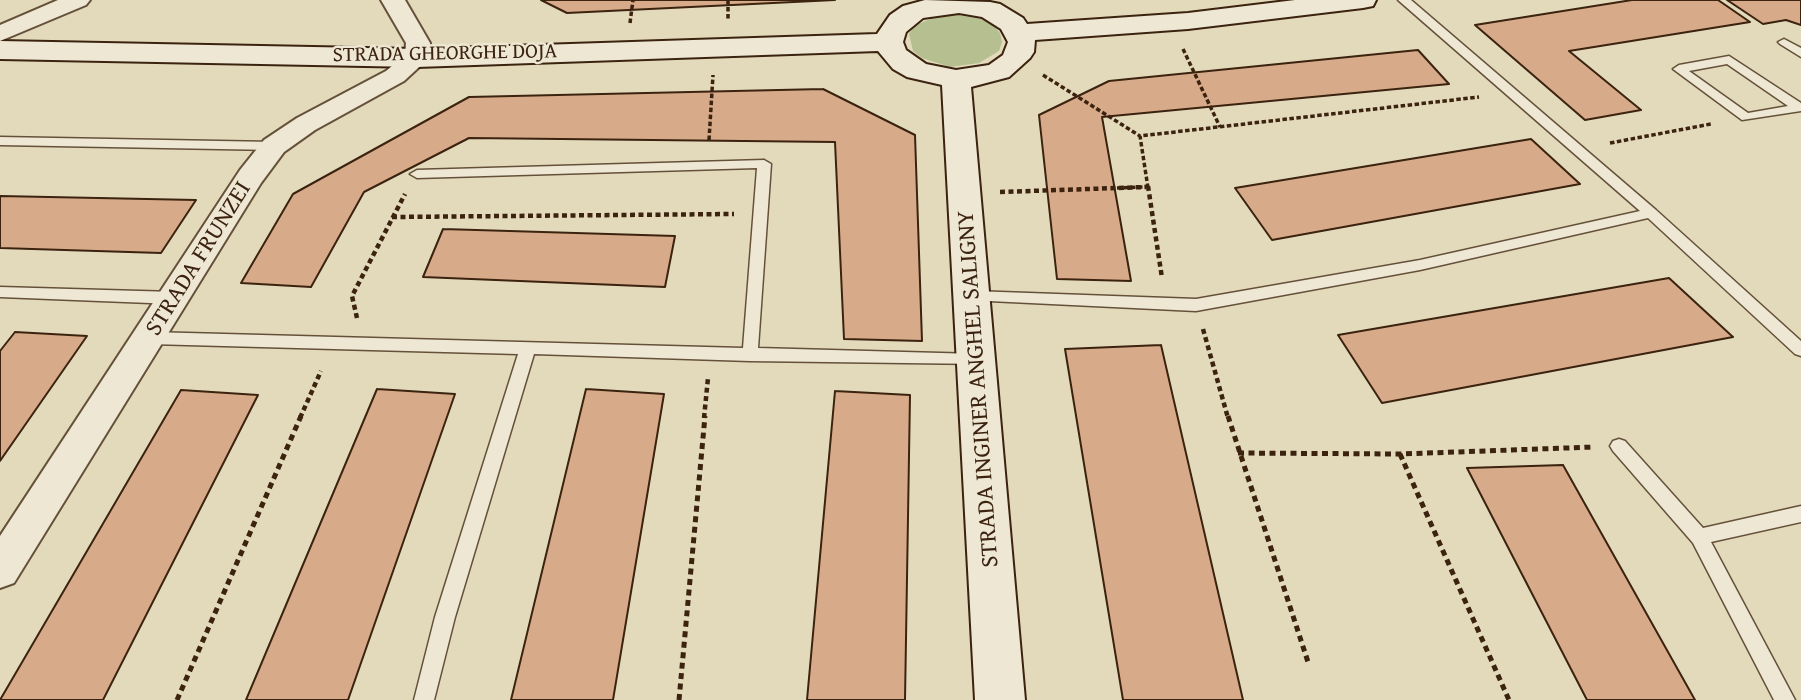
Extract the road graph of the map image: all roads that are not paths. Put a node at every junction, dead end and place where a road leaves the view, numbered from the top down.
1 (78, 0) edge
2 (393, 0) edge
3 (1363, 0) edge
4 (1404, 0) edge
5 (959, 2) edge
6 (1020, 33) junction
7 (0, 34) edge
8 (890, 42) junction
9 (1784, 42) dead end
10 (0, 50) edge
11 (1801, 53) edge
12 (417, 58) junction
13 (956, 79) junction
14 (1800, 107) edge
15 (0, 141) edge
16 (274, 146) junction
17 (417, 174) road end
18 (1651, 213) junction
19 (0, 292) edge
20 (973, 296) junction
21 (175, 298) junction
22 (150, 338) junction
23 (528, 348) junction
24 (1801, 350) edge
25 (750, 355) junction
26 (977, 360) junction
27 (1619, 446) road end
28 (1801, 514) edge
29 (1699, 537) junction
30 (0, 570) edge
31 (424, 700) edge
32 (1000, 700) edge
33 (1785, 700) edge

1 - 7 street
2 - 12 street
3 - 6 street
4 - 18 lane
5 - 6 street
5 - 8 street
6 - 13 street
8 - 12 street, STRADA GHEORGHE DOJA
8 - 13 street
9 - 11 lane
10 - 12 street, STRADA GHEORGHE DOJA
12 - 16 street, STRADA FRUNZEI
13 - 20 street, STRADA INGINER ANGHEL SALIGNY
14 - 14 lane
15 - 16 lane
16 - 21 street, STRADA FRUNZEI
17 - 25 lane
18 - 20 lane
18 - 24 lane
19 - 21 lane
20 - 26 street, STRADA INGINER ANGHEL SALIGNY
21 - 22 street, STRADA FRUNZEI
22 - 23 lane
22 - 30 street, STRADA FRUNZEI
23 - 25 lane
23 - 31 lane
25 - 26 lane
26 - 32 street, STRADA INGINER ANGHEL SALIGNY
27 - 29 lane
28 - 29 lane
29 - 33 lane

